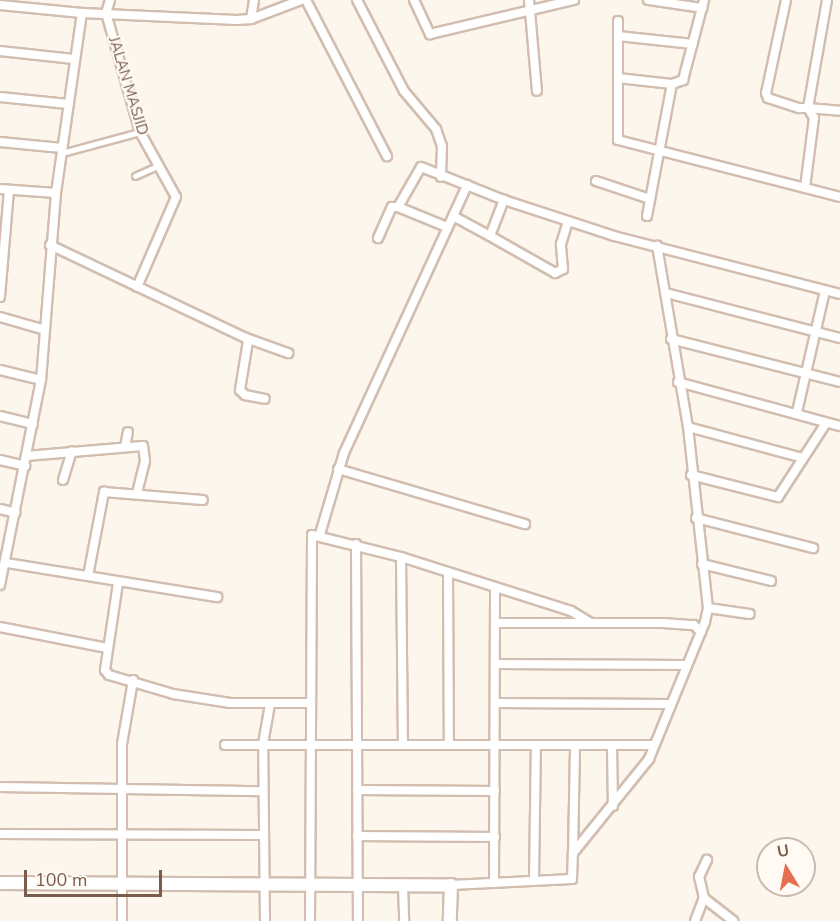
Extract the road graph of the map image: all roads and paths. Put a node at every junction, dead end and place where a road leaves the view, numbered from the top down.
1 (110, 0) edge
2 (254, 0) edge
3 (301, 0) edge
4 (306, 0) edge
5 (357, 0) edge
6 (414, 0) edge
7 (574, 0) edge
8 (648, 0) edge
9 (786, 0) edge
10 (827, 0) edge
11 (0, 4) edge
12 (703, 4) edge
13 (530, 5) edge
14 (82, 13) junction
15 (106, 13) junction
16 (252, 19) junction
17 (618, 21) dead end
18 (618, 36) junction
19 (693, 44) junction
20 (0, 51) edge
21 (74, 59) junction
22 (618, 78) junction
23 (672, 84) junction
24 (537, 91) dead end
25 (0, 97) edge
26 (68, 104) junction
27 (808, 108) junction
28 (840, 111) edge
29 (140, 132) junction
30 (0, 142) edge
31 (62, 150) junction
32 (659, 153) junction
33 (387, 156) dead end
34 (157, 166) junction
35 (135, 176) dead end
36 (441, 177) junction
37 (596, 182) dead end
38 (467, 185) junction
39 (805, 188) junction
40 (2, 190) edge
41 (56, 193) junction
42 (840, 197) edge
43 (650, 199) junction
44 (504, 200) junction
45 (398, 207) junction
46 (453, 216) junction
47 (647, 216) dead end
48 (568, 221) junction
49 (447, 227) junction
50 (490, 236) junction
51 (378, 238) dead end
52 (50, 245) junction
53 (657, 246) junction
54 (137, 286) junction
55 (825, 291) junction
56 (666, 293) junction
57 (840, 294) edge
58 (0, 297) edge
59 (0, 317) edge
60 (42, 329) junction
61 (816, 331) junction
62 (246, 338) junction
63 (840, 338) edge
64 (671, 339) junction
65 (288, 353) dead end
66 (0, 370) edge
67 (806, 373) junction
68 (41, 380) junction
69 (678, 381) junction
70 (840, 382) edge
71 (266, 399) dead end
72 (796, 412) junction
73 (0, 416) edge
74 (826, 423) junction
75 (33, 424) junction
76 (840, 426) edge
77 (688, 427) junction
78 (128, 432) dead end
79 (125, 447) junction
80 (72, 451) junction
81 (26, 456) junction
82 (803, 458) junction
83 (0, 460) edge
84 (25, 466) junction
85 (338, 469) junction
86 (691, 475) junction
87 (63, 480) dead end
88 (137, 494) junction
89 (203, 500) dead end
90 (0, 509) edge
91 (16, 513) junction
92 (696, 518) junction
93 (525, 524) dead end
94 (320, 534) junction
95 (356, 544) junction
96 (813, 548) dead end
97 (5, 557) edge
98 (401, 557) junction
99 (702, 564) junction
100 (448, 573) junction
101 (88, 576) junction
102 (771, 581) dead end
103 (118, 583) junction
104 (0, 585) edge
105 (495, 589) junction
106 (217, 597) dead end
107 (708, 608) junction
108 (750, 614) dead end
109 (495, 623) junction
110 (591, 623) junction
111 (0, 627) edge
112 (700, 632) junction
113 (107, 648) junction
114 (495, 664) junction
115 (685, 665) junction
116 (133, 680) junction
117 (495, 703) junction
118 (309, 704) junction
119 (670, 704) junction
120 (270, 706) junction
121 (225, 744) dead end
122 (264, 744) junction
123 (310, 744) junction
124 (403, 744) junction
125 (495, 744) junction
126 (357, 745) junction
127 (449, 745) junction
128 (536, 745) junction
129 (575, 745) junction
130 (612, 745) junction
131 (653, 745) junction
132 (0, 787) edge
133 (123, 790) junction
134 (357, 790) junction
135 (495, 790) junction
136 (263, 791) junction
137 (613, 806) junction
138 (0, 834) edge
139 (123, 835) junction
140 (263, 835) junction
141 (357, 836) junction
142 (495, 837) junction
143 (573, 853) junction
144 (707, 860) dead end
145 (534, 881) junction
146 (0, 883) edge
147 (494, 883) junction
148 (123, 884) junction
149 (264, 885) junction
150 (310, 885) junction
151 (450, 885) junction
152 (358, 886) junction
153 (403, 886) junction
154 (704, 898) junction
155 (122, 921) edge
156 (265, 921) edge
157 (310, 921) edge
158 (357, 921) edge
159 (404, 921) edge
160 (450, 921) edge
161 (695, 921) edge
162 (733, 921) edge

1 - 15 street
2 - 16 street
3 - 16 street
4 - 33 street
5 - 36 street
6 - 13 street
7 - 13 street
8 - 12 street
9 - 27 street
10 - 27 street
11 - 14 street
12 - 19 street
13 - 24 street
14 - 15 street
14 - 21 street
15 - 16 street
15 - 29 street, JALAN MASJID
17 - 18 street
18 - 19 street
18 - 22 street
19 - 23 street
20 - 21 street
21 - 26 street
22 - 23 street
22 - 32 street
23 - 32 street
25 - 26 street
26 - 31 street
27 - 28 street
27 - 39 street
29 - 31 lane
29 - 34 street, JALAN MASJID
30 - 31 street
31 - 41 street
32 - 39 street
32 - 43 street
34 - 35 lane
34 - 54 street, JALAN MASJID
36 - 38 street
36 - 45 street
37 - 43 street
38 - 44 street
38 - 46 street
39 - 42 street
40 - 41 street
40 - 58 street
41 - 52 street
43 - 47 street
44 - 48 street
44 - 50 street
45 - 49 street
45 - 51 street
46 - 49 street
46 - 50 street
48 - 50 street
48 - 53 street
49 - 85 street
52 - 54 street
52 - 60 street
53 - 55 street
53 - 56 street
54 - 62 street
55 - 57 street
55 - 61 street
56 - 61 street
56 - 64 street
59 - 60 street
60 - 68 street
61 - 63 street
61 - 67 street
62 - 65 street
62 - 71 street
64 - 67 street
64 - 69 street
66 - 68 street
67 - 70 street
67 - 72 street
68 - 75 street
69 - 72 street
69 - 77 street
72 - 74 street
73 - 75 street
74 - 76 street
74 - 82 street
75 - 81 street
77 - 82 street
77 - 86 street
78 - 79 street
79 - 80 street
79 - 88 street
80 - 81 street
80 - 87 street
81 - 84 street
82 - 86 street
83 - 84 street
84 - 91 street
85 - 93 street
85 - 94 street
86 - 92 street
88 - 89 street
88 - 101 street
90 - 91 street
91 - 97 street
92 - 96 street
92 - 99 street
94 - 95 street
94 - 118 street
95 - 98 street
95 - 126 street
97 - 101 street
97 - 104 street
98 - 100 street
98 - 124 street
99 - 102 street
99 - 107 street
100 - 105 street
100 - 127 street
101 - 103 street
103 - 106 street
103 - 113 street
105 - 109 street
105 - 110 street
107 - 108 street
107 - 112 street
109 - 110 street
109 - 114 street
110 - 112 street
111 - 113 street
112 - 115 street
113 - 116 street
114 - 115 street
114 - 117 street
115 - 119 street
116 - 120 street
116 - 133 street
117 - 119 street
117 - 125 street
118 - 120 street
118 - 123 street
119 - 131 street
120 - 122 street
121 - 122 street
122 - 123 street
122 - 136 street
123 - 126 street
123 - 150 street
124 - 126 street
124 - 127 street
125 - 127 street
125 - 128 street
125 - 135 street
126 - 134 street
128 - 129 street
128 - 145 street
129 - 130 street
129 - 143 street
130 - 131 street
130 - 137 street
131 - 137 street
132 - 133 street
133 - 136 street
133 - 139 street
134 - 135 street
134 - 141 street
135 - 142 street
136 - 140 street
137 - 143 street
138 - 139 street
139 - 140 street
139 - 148 street
140 - 149 street
141 - 142 street
141 - 152 street
142 - 147 street
143 - 145 street
144 - 154 street
145 - 147 street
146 - 148 street
147 - 151 street
148 - 149 street
148 - 155 street
149 - 150 street
149 - 156 street
150 - 152 street
150 - 157 street
151 - 153 street
151 - 160 street
152 - 153 street
152 - 158 street
153 - 159 street
154 - 161 street
154 - 162 street

